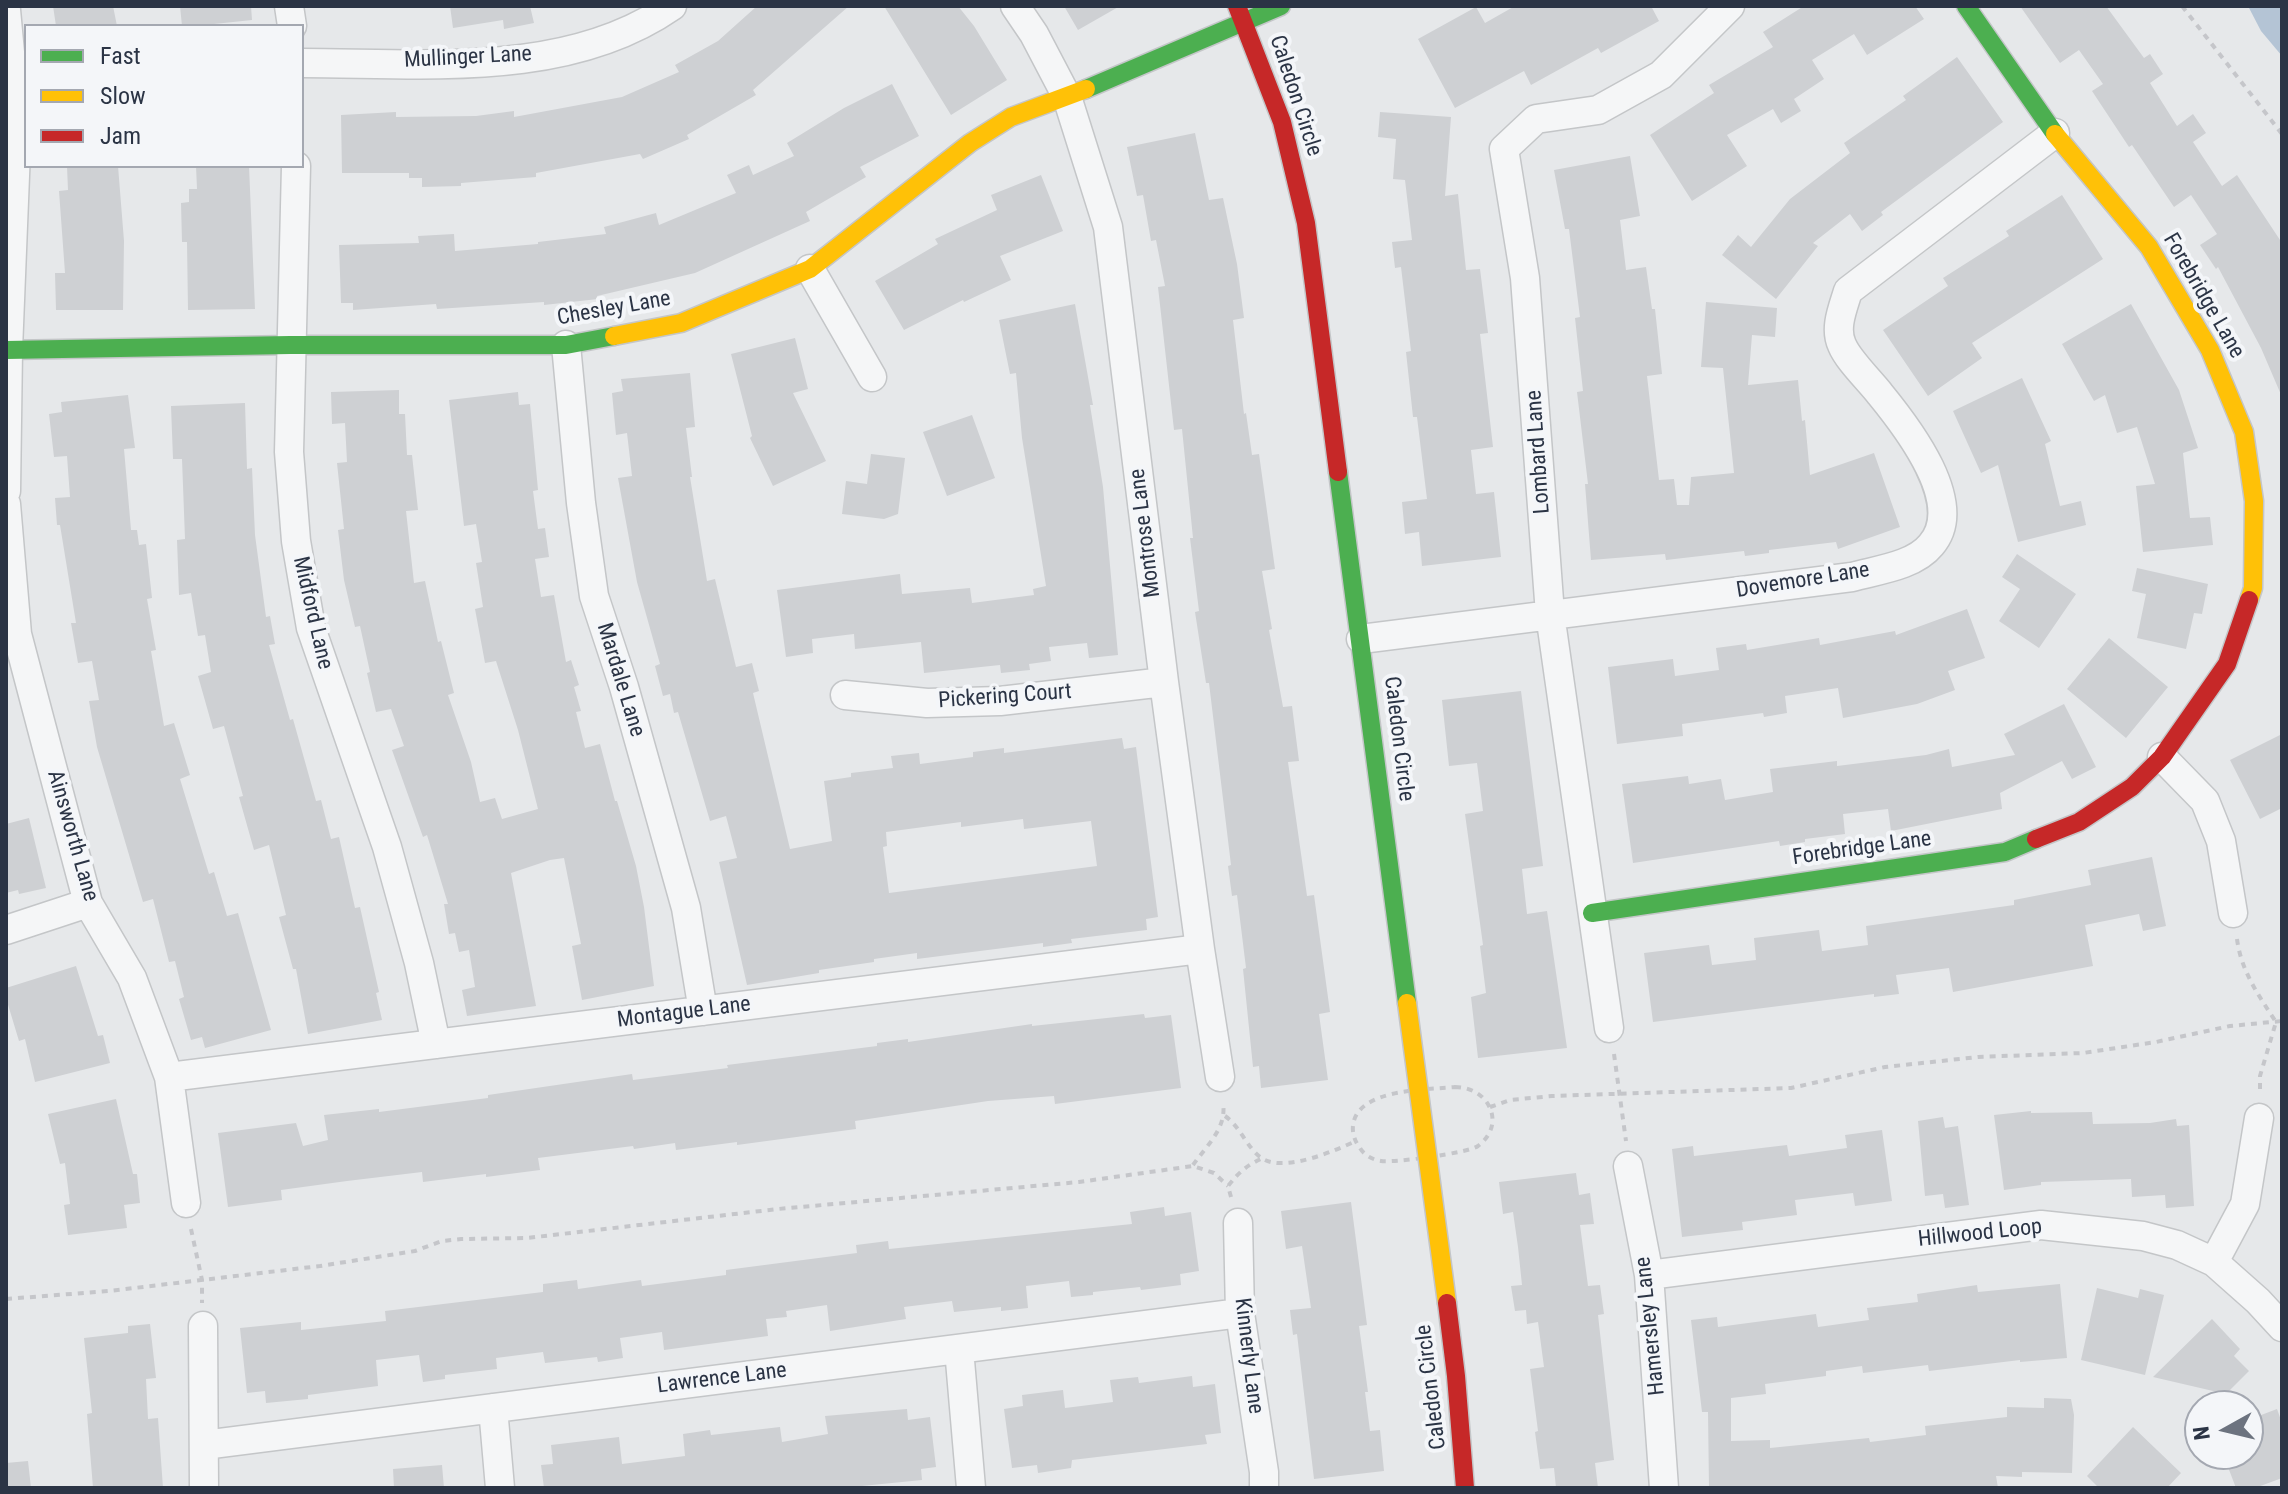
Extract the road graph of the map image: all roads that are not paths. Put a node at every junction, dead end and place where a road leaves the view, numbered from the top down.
1 (672, 6) edge
2 (1015, 6) edge
3 (1281, 6) edge
4 (1730, 6) edge
5 (1966, 6) edge
6 (6, 10) edge
7 (1240, 14) edge
8 (304, 63) edge
9 (1067, 97) junction
10 (2055, 133) junction
11 (296, 168) edge
12 (810, 269) junction
13 (290, 345) junction
14 (566, 345) junction
15 (7, 350) edge
16 (872, 377) dead end
17 (6, 491) edge
18 (6, 504) edge
19 (1550, 614) junction
20 (12, 635) edge
21 (1361, 639) junction
22 (1164, 682) junction
23 (845, 695) dead end
24 (2162, 757) junction
25 (88, 903) junction
26 (1592, 913) junction
27 (2233, 913) road end
28 (6, 930) edge
29 (1200, 949) junction
30 (703, 1011) junction
31 (1609, 1028) road end
32 (436, 1044) junction
33 (169, 1077) junction
34 (1220, 1077) road end
35 (2259, 1118) road end
36 (1628, 1166) road end
37 (186, 1203) road end
38 (1238, 1223) road end
39 (2214, 1262) junction
40 (1649, 1275) junction
41 (1240, 1313) junction
42 (203, 1326) road end
43 (2282, 1327) edge
44 (959, 1349) junction
45 (493, 1408) junction
46 (204, 1445) junction
47 (204, 1488) edge
48 (500, 1488) edge
49 (971, 1488) edge
50 (1264, 1488) edge
51 (1465, 1488) edge
52 (1664, 1488) edge

1 - 8 street, Mullinger Lane
2 - 9 street, Montrose Lane
3 - 7 street, Chesley Lane
4 - 19 street, Lombard Lane
5 - 10 street, Forebridge Lane
6 - 15 street
7 - 9 street, Chesley Lane
7 - 21 street, Caledon Circle
9 - 12 street, Chesley Lane
9 - 22 street, Montrose Lane
10 - 19 street, Dovemore Lane
10 - 24 street, Forebridge Lane
11 - 13 street, Midford Lane
12 - 14 street, Chesley Lane
12 - 16 street
13 - 14 street, Chesley Lane
13 - 15 street, Chesley Lane
13 - 32 street, Midford Lane
14 - 30 street, Mardale Lane
15 - 17 street
18 - 20 street, Ainsworth Lane
19 - 21 street, Dovemore Lane
19 - 26 street, Lombard Lane
20 - 25 street, Ainsworth Lane
21 - 51 street, Caledon Circle
22 - 23 street, Pickering Court
22 - 29 street, Montrose Lane
24 - 26 street, Forebridge Lane
24 - 27 street
25 - 28 street
25 - 33 street, Ainsworth Lane
26 - 31 street, Lombard Lane
29 - 30 street, Montague Lane
29 - 34 street, Montrose Lane
30 - 32 street, Montague Lane
32 - 33 street, Montague Lane
33 - 37 street, Ainsworth Lane
35 - 39 street
36 - 40 street, Hamersley Lane
38 - 41 street, Kinnerly Lane
39 - 40 street, Hillwood Loop
39 - 43 street, Hillwood Loop
40 - 52 street, Hamersley Lane
41 - 44 street, Lawrence Lane
41 - 50 street, Kinnerly Lane
42 - 46 street
44 - 45 street, Lawrence Lane
44 - 49 street
45 - 46 street, Lawrence Lane
45 - 48 street
46 - 47 street

